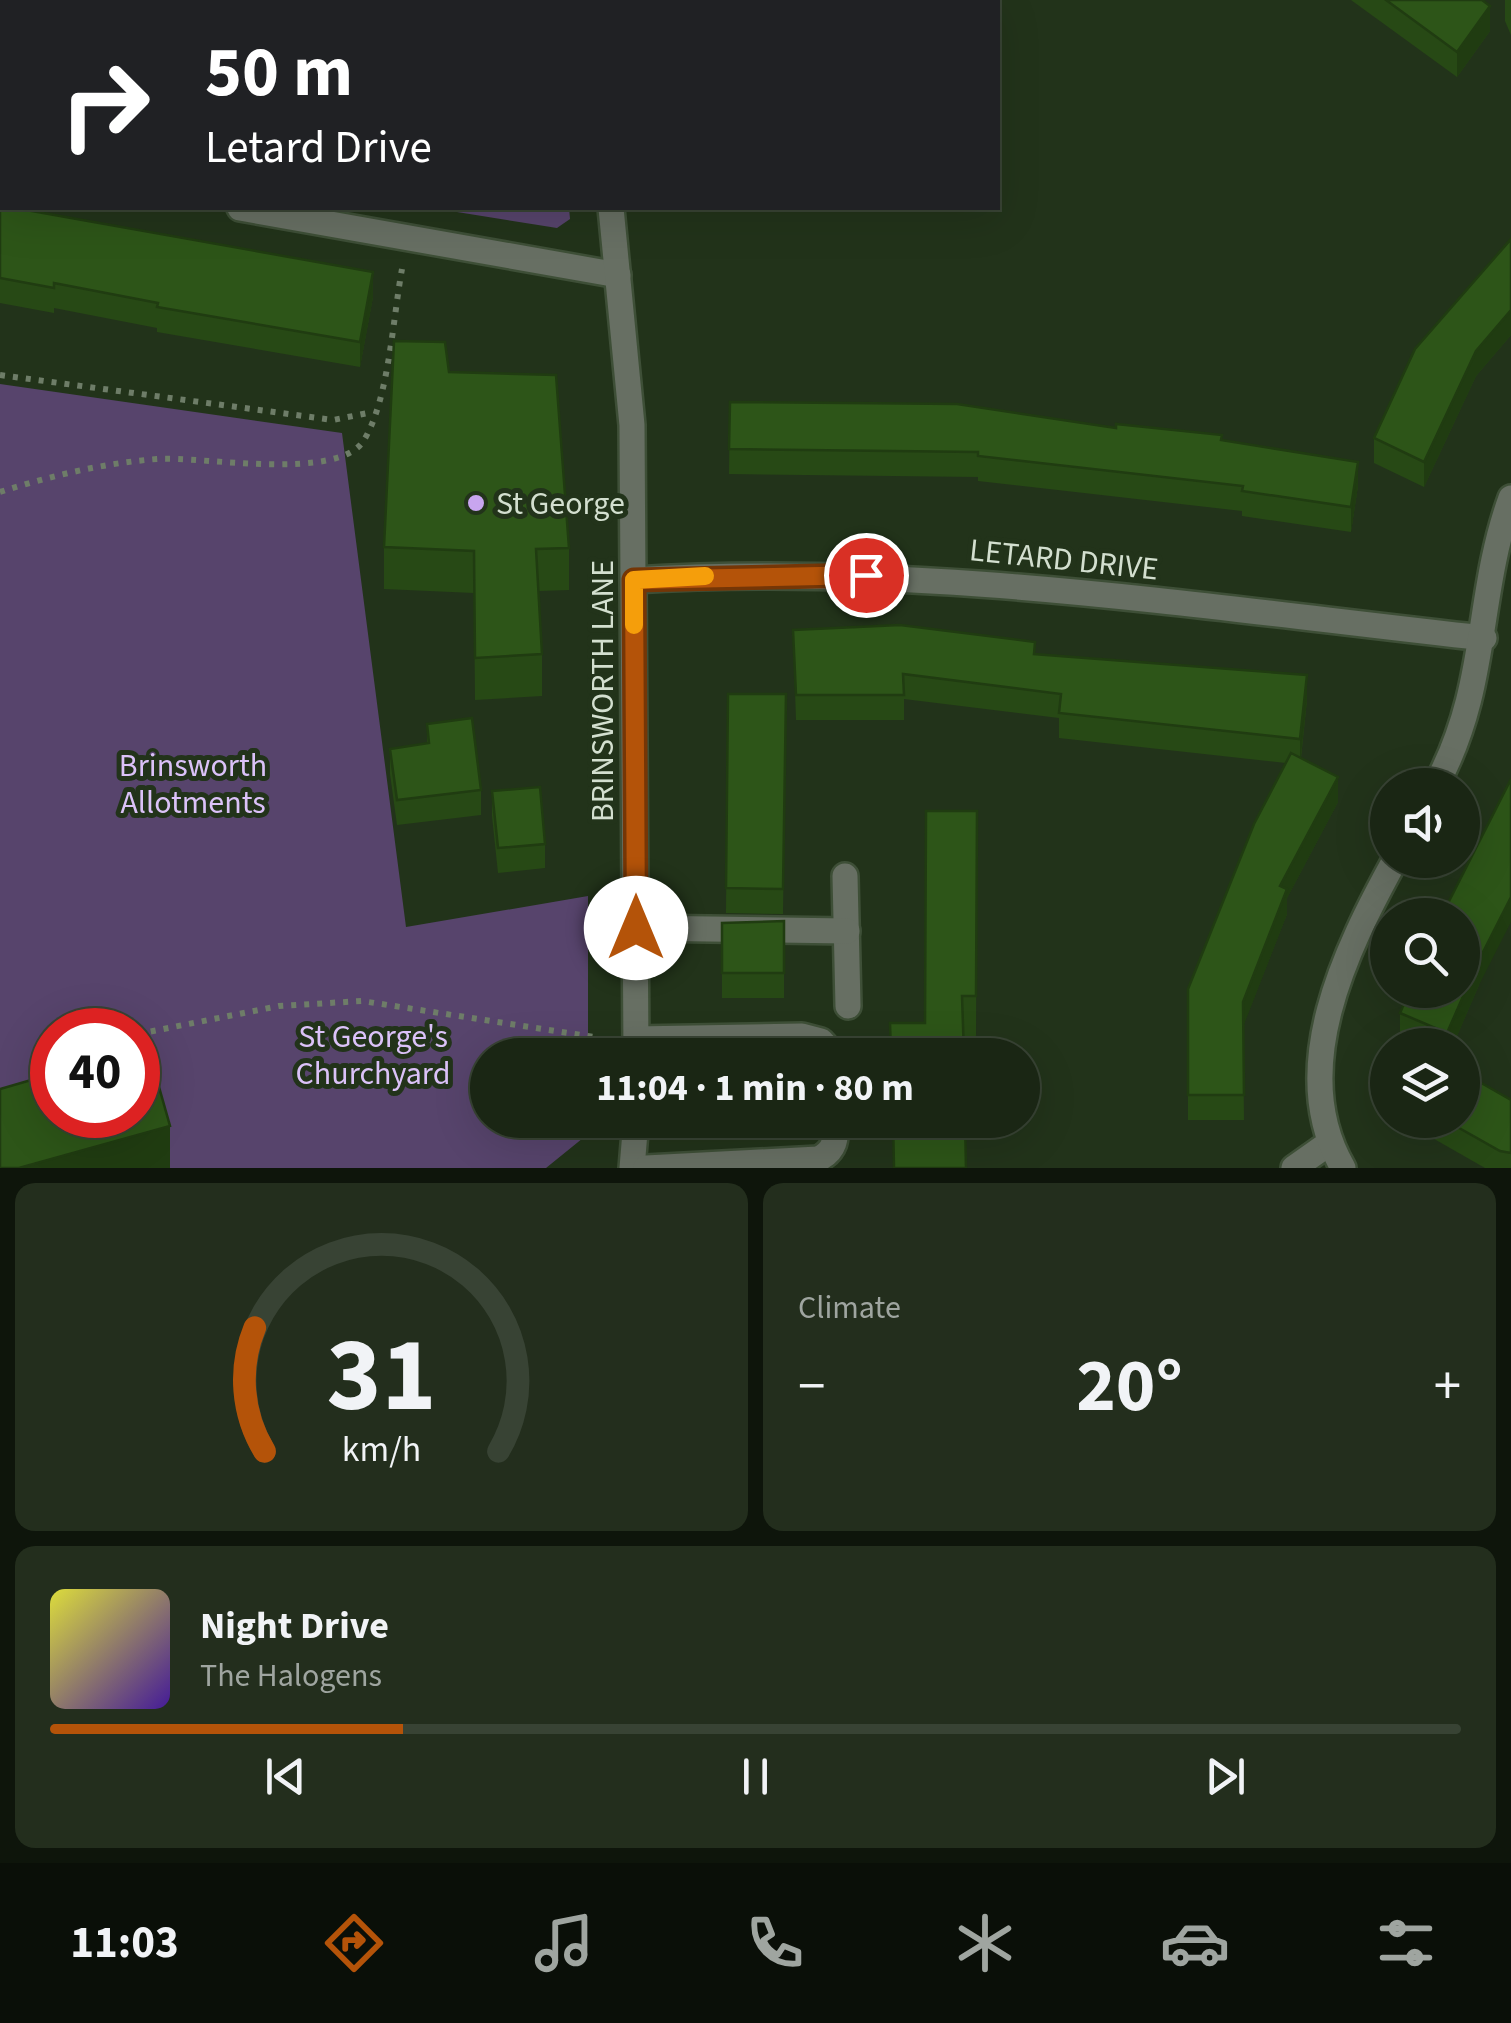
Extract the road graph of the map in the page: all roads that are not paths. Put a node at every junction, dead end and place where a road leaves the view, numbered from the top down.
1 (266, 210) edge
2 (611, 210) edge
3 (332, 215) edge
4 (618, 276) junction
5 (1511, 498) edge
6 (634, 580) junction
7 (1484, 638) junction
8 (1445, 768) edge
9 (846, 876) dead end
10 (1387, 878) edge
11 (636, 928) junction
12 (847, 931) junction
13 (848, 1006) dead end
14 (636, 1038) edge
15 (772, 1038) edge
16 (810, 1038) edge
17 (634, 1138) edge
18 (836, 1138) edge
19 (1328, 1144) junction
20 (632, 1168) edge
21 (646, 1168) edge
22 (1294, 1168) edge
23 (1342, 1168) edge

1 - 3 street
2 - 4 street, BRINSWORTH LANE
3 - 4 street
4 - 6 street, BRINSWORTH LANE
5 - 7 street
6 - 7 street, LETARD DRIVE
6 - 11 street, BRINSWORTH LANE
7 - 8 street
9 - 12 street
10 - 19 street
11 - 12 street
11 - 14 street, BRINSWORTH LANE
12 - 13 street
15 - 16 street
17 - 20 street
18 - 21 street
19 - 22 street
19 - 23 street

